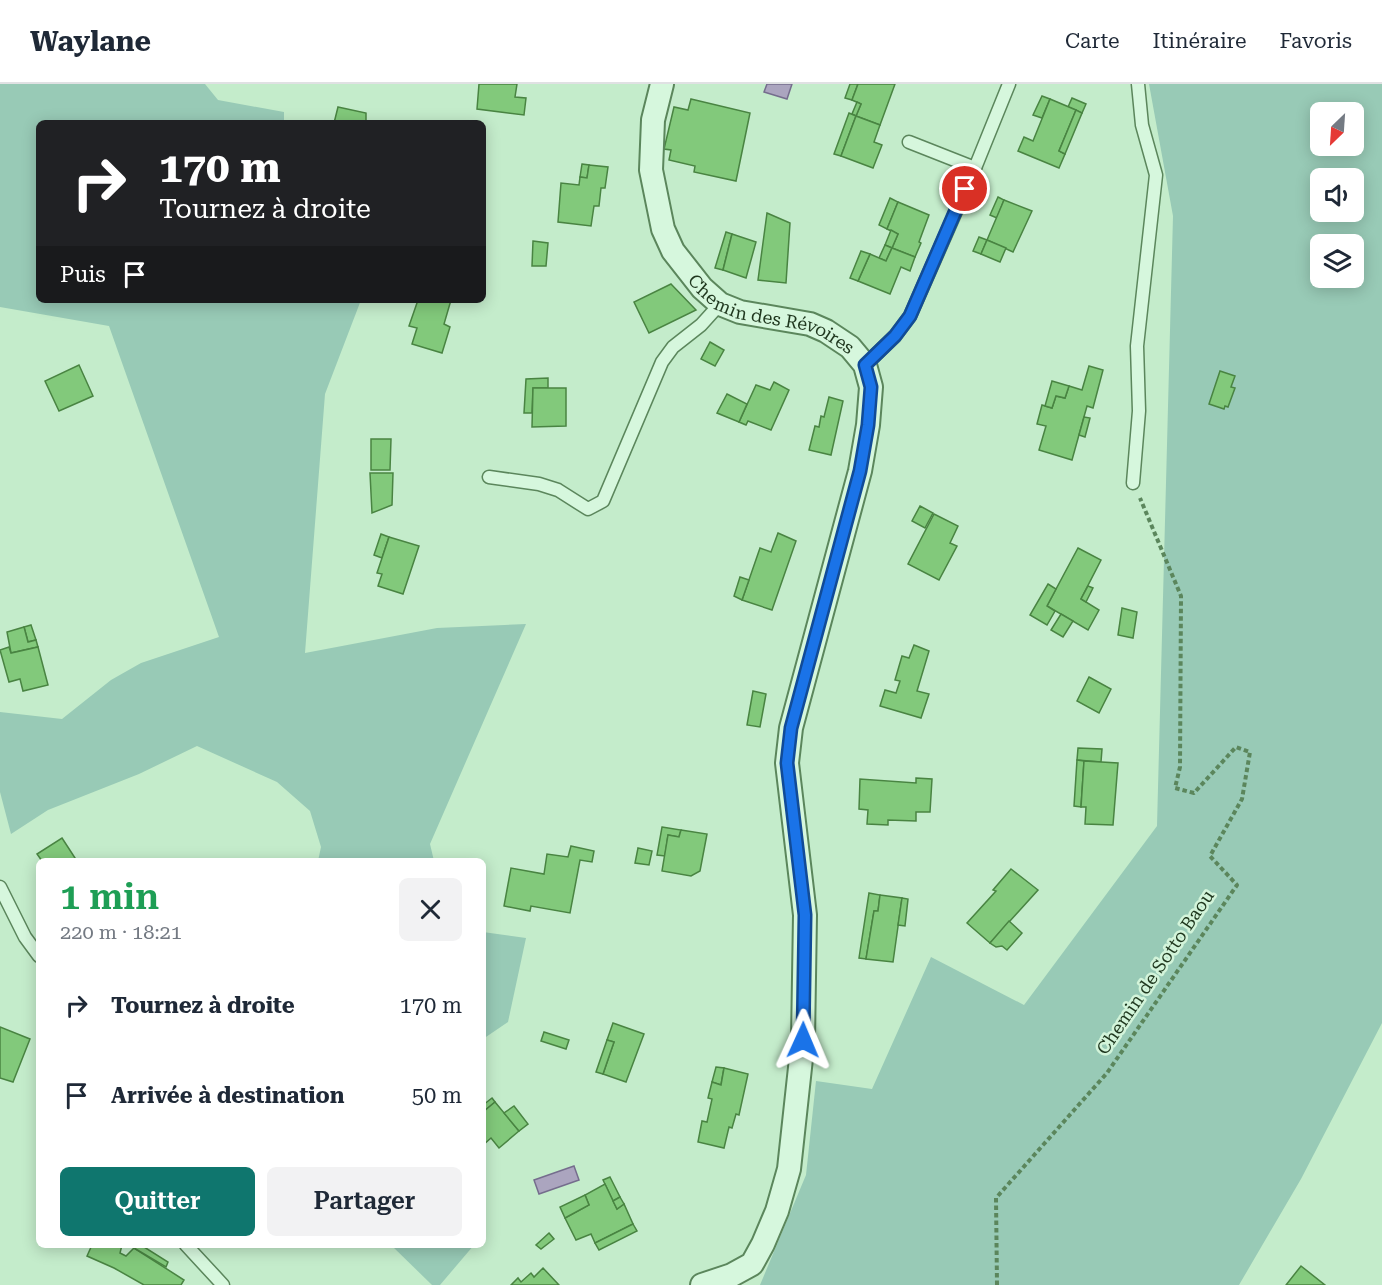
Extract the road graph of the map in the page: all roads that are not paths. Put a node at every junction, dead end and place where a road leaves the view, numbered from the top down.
1 (662, 84) edge
2 (1009, 84) edge
3 (1138, 84) edge
4 (909, 142) dead end
5 (975, 168) junction
6 (720, 304) junction
7 (865, 365) junction
8 (489, 477) dead end
9 (1133, 483) road end
10 (0, 887) edge
11 (36, 952) edge
12 (189, 1248) edge
13 (224, 1285) edge
14 (702, 1285) edge

1 - 6 street, Chemin des Révoires
2 - 5 lane
3 - 9 lane
4 - 5 lane
5 - 7 lane
6 - 7 street, Chemin des Révoires
6 - 8 lane
7 - 14 street, Chemin des Révoires
10 - 11 lane
12 - 13 lane

